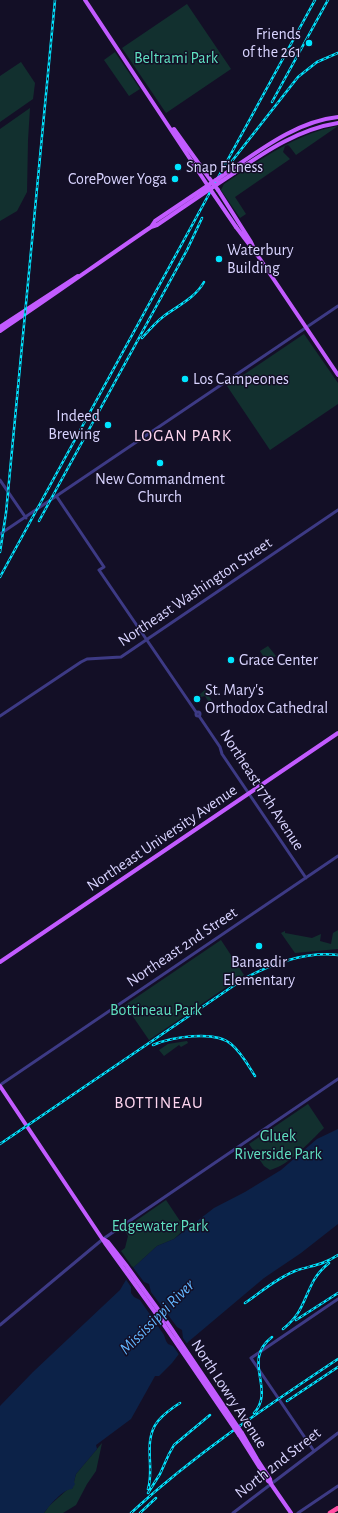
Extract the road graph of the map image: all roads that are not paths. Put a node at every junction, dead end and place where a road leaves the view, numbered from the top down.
1 (85, 0) edge
2 (338, 117) edge
3 (166, 120) junction
4 (338, 123) edge
5 (233, 171) junction
6 (214, 184) junction
7 (209, 187) junction
8 (151, 226) junction
9 (238, 226) junction
10 (85, 272) junction
11 (338, 306) edge
12 (0, 327) edge
13 (306, 328) junction
14 (0, 331) edge
15 (338, 375) edge
16 (0, 480) edge
17 (57, 497) junction
18 (338, 510) edge
19 (26, 518) junction
20 (0, 534) edge
21 (147, 640) junction
22 (0, 716) edge
23 (338, 733) edge
24 (249, 794) junction
25 (338, 856) edge
26 (306, 878) junction
27 (0, 962) edge
28 (338, 1078) edge
29 (0, 1086) edge
30 (103, 1239) junction
31 (338, 1299) edge
32 (0, 1325) edge
33 (338, 1433) edge
34 (314, 1451) junction
35 (271, 1484) junction
36 (338, 1486) edge
37 (338, 1508) edge
38 (234, 1513) edge
39 (291, 1513) edge
40 (298, 1513) edge
41 (330, 1513) edge

1 - 3 main road
2 - 5 main road
3 - 6 main road
3 - 7 main road
4 - 5 main road
5 - 6 main road, bridge
6 - 7 main road, bridge
6 - 9 main road
7 - 8 main road
7 - 8 main road
7 - 9 main road, bridge
8 - 10 main road
9 - 13 main road
10 - 12 main road
10 - 14 main road
11 - 13 street
13 - 15 main road
13 - 17 street
16 - 19 street
17 - 19 street
17 - 21 street
18 - 21 street, Northeast Washington Street
19 - 20 street
21 - 22 street, Northeast Washington Street
21 - 24 street, Northeast 17th Avenue
23 - 24 main road, Northeast University Avenue
24 - 26 street, Northeast 17th Avenue
24 - 27 main road, Northeast University Avenue
25 - 26 street, Northeast 2nd Street
26 - 29 street, Northeast 2nd Street
28 - 30 street
29 - 30 main road, North Lowry Avenue
30 - 32 street
30 - 35 main road, North Lowry Avenue, bridge
31 - 34 street
33 - 34 street, North 2nd Street
34 - 35 street, North 2nd Street
35 - 38 street, North 2nd Street
35 - 39 main road, North Lowry Avenue
36 - 40 street
37 - 41 highway

